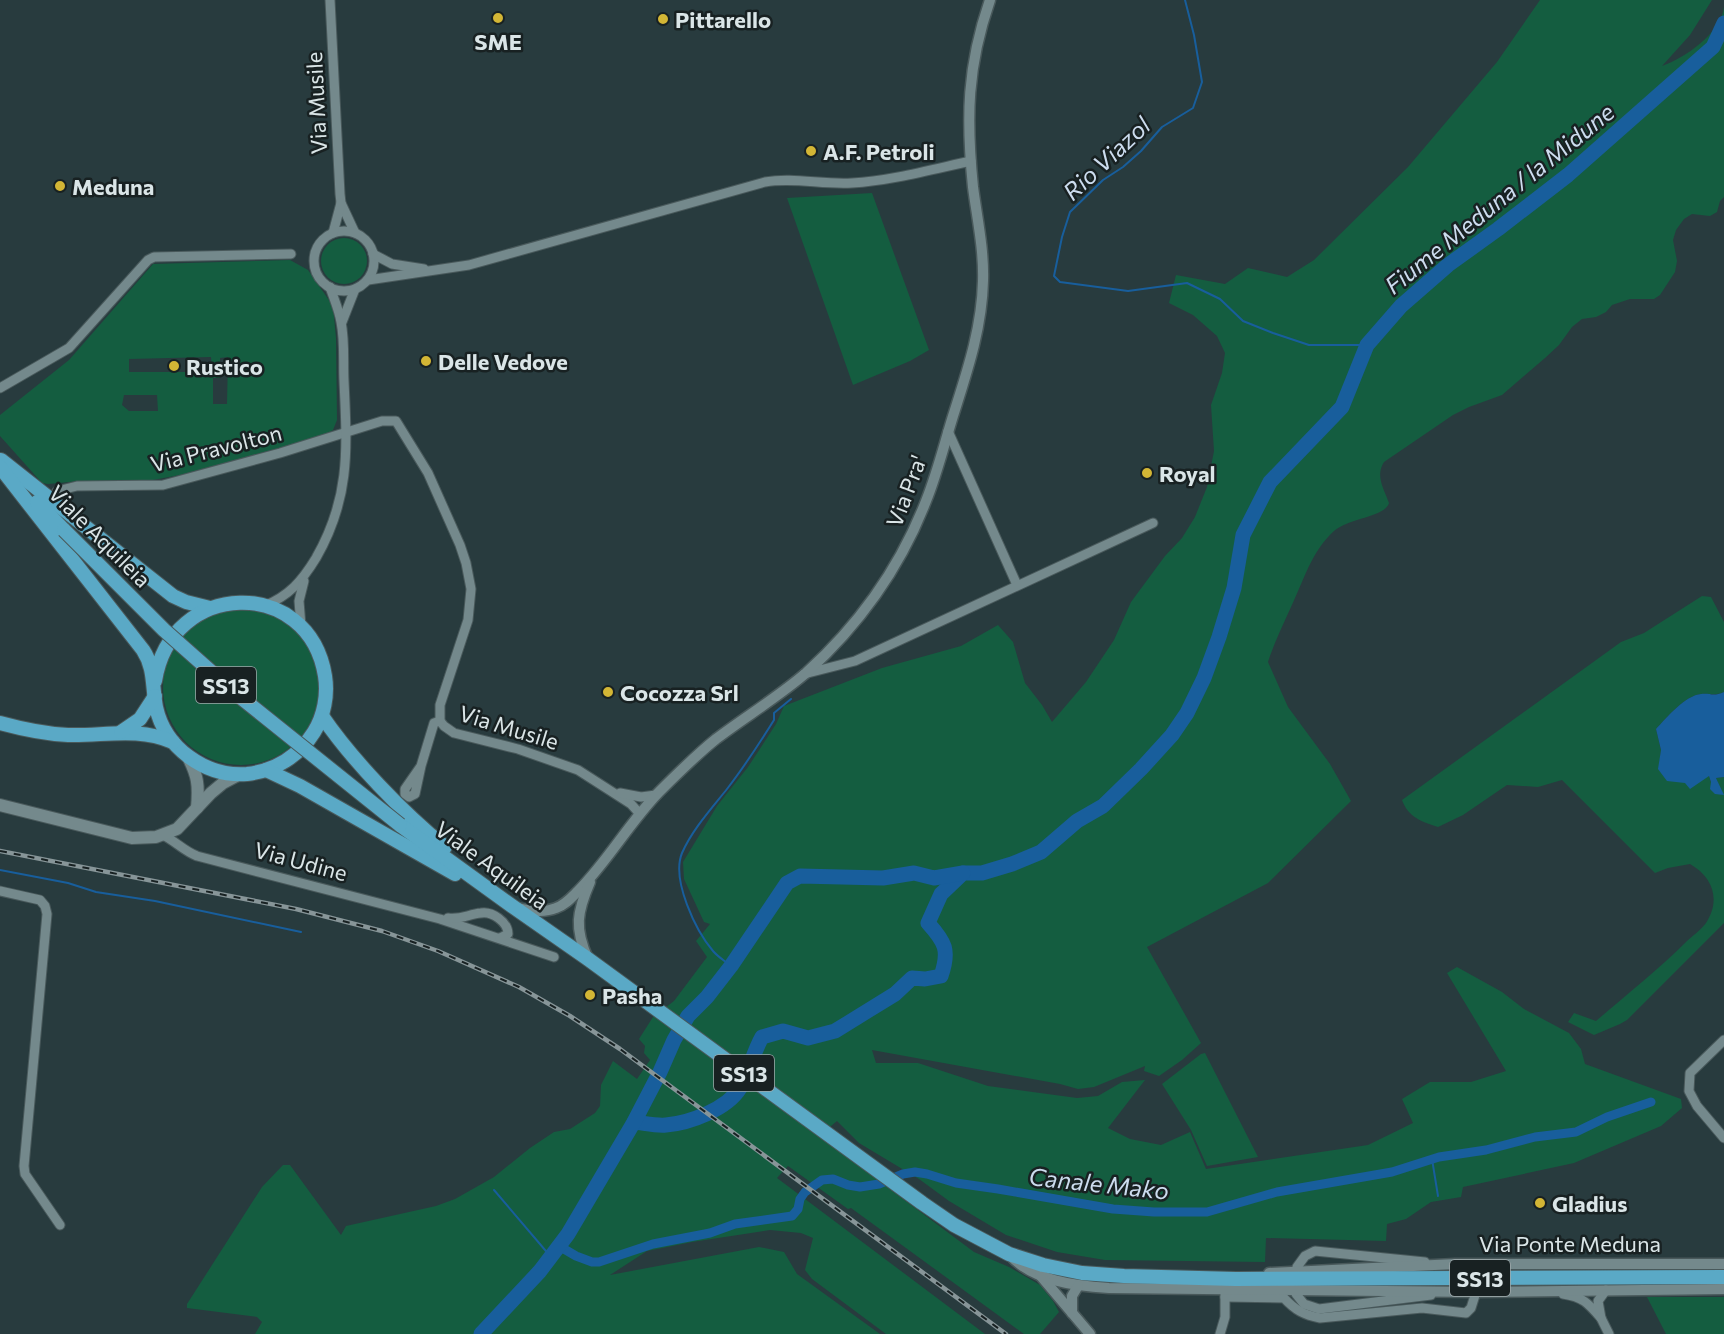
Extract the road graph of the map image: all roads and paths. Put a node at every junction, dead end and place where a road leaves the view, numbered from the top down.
1 (330, 0) edge
2 (990, 0) edge
3 (971, 161) junction
4 (341, 203) junction
5 (333, 233) junction
6 (355, 233) junction
7 (291, 254) dead end
8 (373, 254) junction
9 (429, 270) junction
10 (368, 280) junction
11 (330, 287) junction
12 (355, 289) junction
13 (342, 322) junction
14 (0, 388) edge
15 (948, 432) junction
16 (346, 433) junction
17 (0, 463) edge
18 (57, 490) dead end
19 (1153, 523) dead end
20 (307, 572) junction
21 (1017, 585) junction
22 (264, 606) junction
23 (210, 608) junction
24 (302, 628) junction
25 (804, 674) junction
26 (154, 681) junction
27 (155, 696) junction
28 (322, 716) junction
29 (440, 721) junction
30 (0, 723) edge
31 (121, 732) junction
32 (173, 742) junction
33 (187, 755) junction
34 (421, 766) dead end
35 (266, 770) junction
36 (240, 774) junction
37 (606, 787) junction
38 (656, 795) junction
39 (0, 805) edge
40 (196, 808) junction
41 (640, 814) junction
42 (182, 824) junction
43 (163, 836) junction
44 (182, 848) junction
45 (592, 876) junction
46 (0, 891) edge
47 (512, 906) junction
48 (411, 912) junction
49 (500, 938) junction
50 (554, 957) dead end
51 (588, 959) junction
52 (1724, 1040) edge
53 (827, 1134) joint
54 (1724, 1138) edge
55 (60, 1225) dead end
56 (1009, 1254) junction
57 (1455, 1264) junction
58 (1724, 1264) edge
59 (1297, 1267) dead end
60 (1040, 1275) junction
61 (1724, 1277) edge
62 (1236, 1279) junction
63 (1078, 1286) junction
64 (1724, 1289) edge
65 (1606, 1290) junction
66 (1545, 1291) junction
67 (1457, 1292) junction
68 (1476, 1292) junction
69 (1225, 1294) junction
70 (1296, 1294) dead end
71 (1072, 1313) junction
72 (1600, 1318) junction
73 (1090, 1334) edge
74 (1220, 1334) edge
75 (1609, 1334) edge

1 - 4 street, Via Musile
2 - 3 street, Via Pra'
3 - 9 street
3 - 15 street, Via Pra'
4 - 5 street
4 - 6 street
5 - 6 street
5 - 11 street
6 - 8 street
7 - 14 street
8 - 9 street
8 - 10 street
9 - 10 street
10 - 12 street
11 - 12 street
11 - 13 street
12 - 13 street
13 - 16 street
15 - 21 street
15 - 25 street, Via Pra'
16 - 18 street, Via Pravolton
16 - 20 street
16 - 29 street, Via Musile
17 - 23 main road
17 - 26 main road
17 - 47 main road, Viale Aquileia / SS13, bridge
19 - 21 street
20 - 22 street
20 - 24 street
21 - 25 street
22 - 23 main road
22 - 24 main road
23 - 26 main road
24 - 28 main road
25 - 38 street, Via Pra'
26 - 27 main road
27 - 31 main road
27 - 32 main road
28 - 35 main road
28 - 47 main road
29 - 34 street
29 - 37 street, Via Musile
30 - 31 main road
31 - 32 main road
32 - 33 main road
33 - 36 main road
33 - 40 main road
35 - 36 main road
35 - 47 main road
36 - 40 main road
37 - 38 street
37 - 41 street, Via Musile
38 - 41 street, Via Pra'
39 - 43 main road
40 - 42 main road
41 - 45 street, Via Pra'
42 - 43 main road
42 - 44 street
43 - 44 street, Via Udine
44 - 48 street, Via Udine
45 - 47 street, Via Pra'
45 - 51 street, Via Pra'
46 - 55 street
47 - 51 main road, Viale Aquileia / SS13
48 - 49 street, Via Udine
48 - 49 street, Via Udine
49 - 50 street, Via Udine
51 - 53 main road, Viale Aquileia / SS13
52 - 54 street
53 - 56 main road, Via Ponte Meduna / SS13
56 - 60 street, Via Ponte Meduna
56 - 62 main road, Via Ponte Meduna / SS13
57 - 58 street, Via Ponte Meduna
57 - 59 street
57 - 62 street, Via Ponte Meduna
60 - 63 street, Via Ponte Meduna
60 - 71 street
61 - 62 main road, Via Ponte Meduna / SS13
63 - 69 street, Via Ponte Meduna
63 - 71 street
64 - 65 street, Via Ponte Meduna
65 - 66 street, Via Ponte Meduna
65 - 72 street
66 - 68 street, Via Ponte Meduna
66 - 72 street, Via Ponte Meduna
67 - 68 street, Via Ponte Meduna
67 - 69 street, Via Ponte Meduna
67 - 70 street, Via Ponte Meduna
68 - 69 street, Via Ponte Meduna
69 - 74 street
71 - 73 street
72 - 75 street, Via Ponte Meduna

